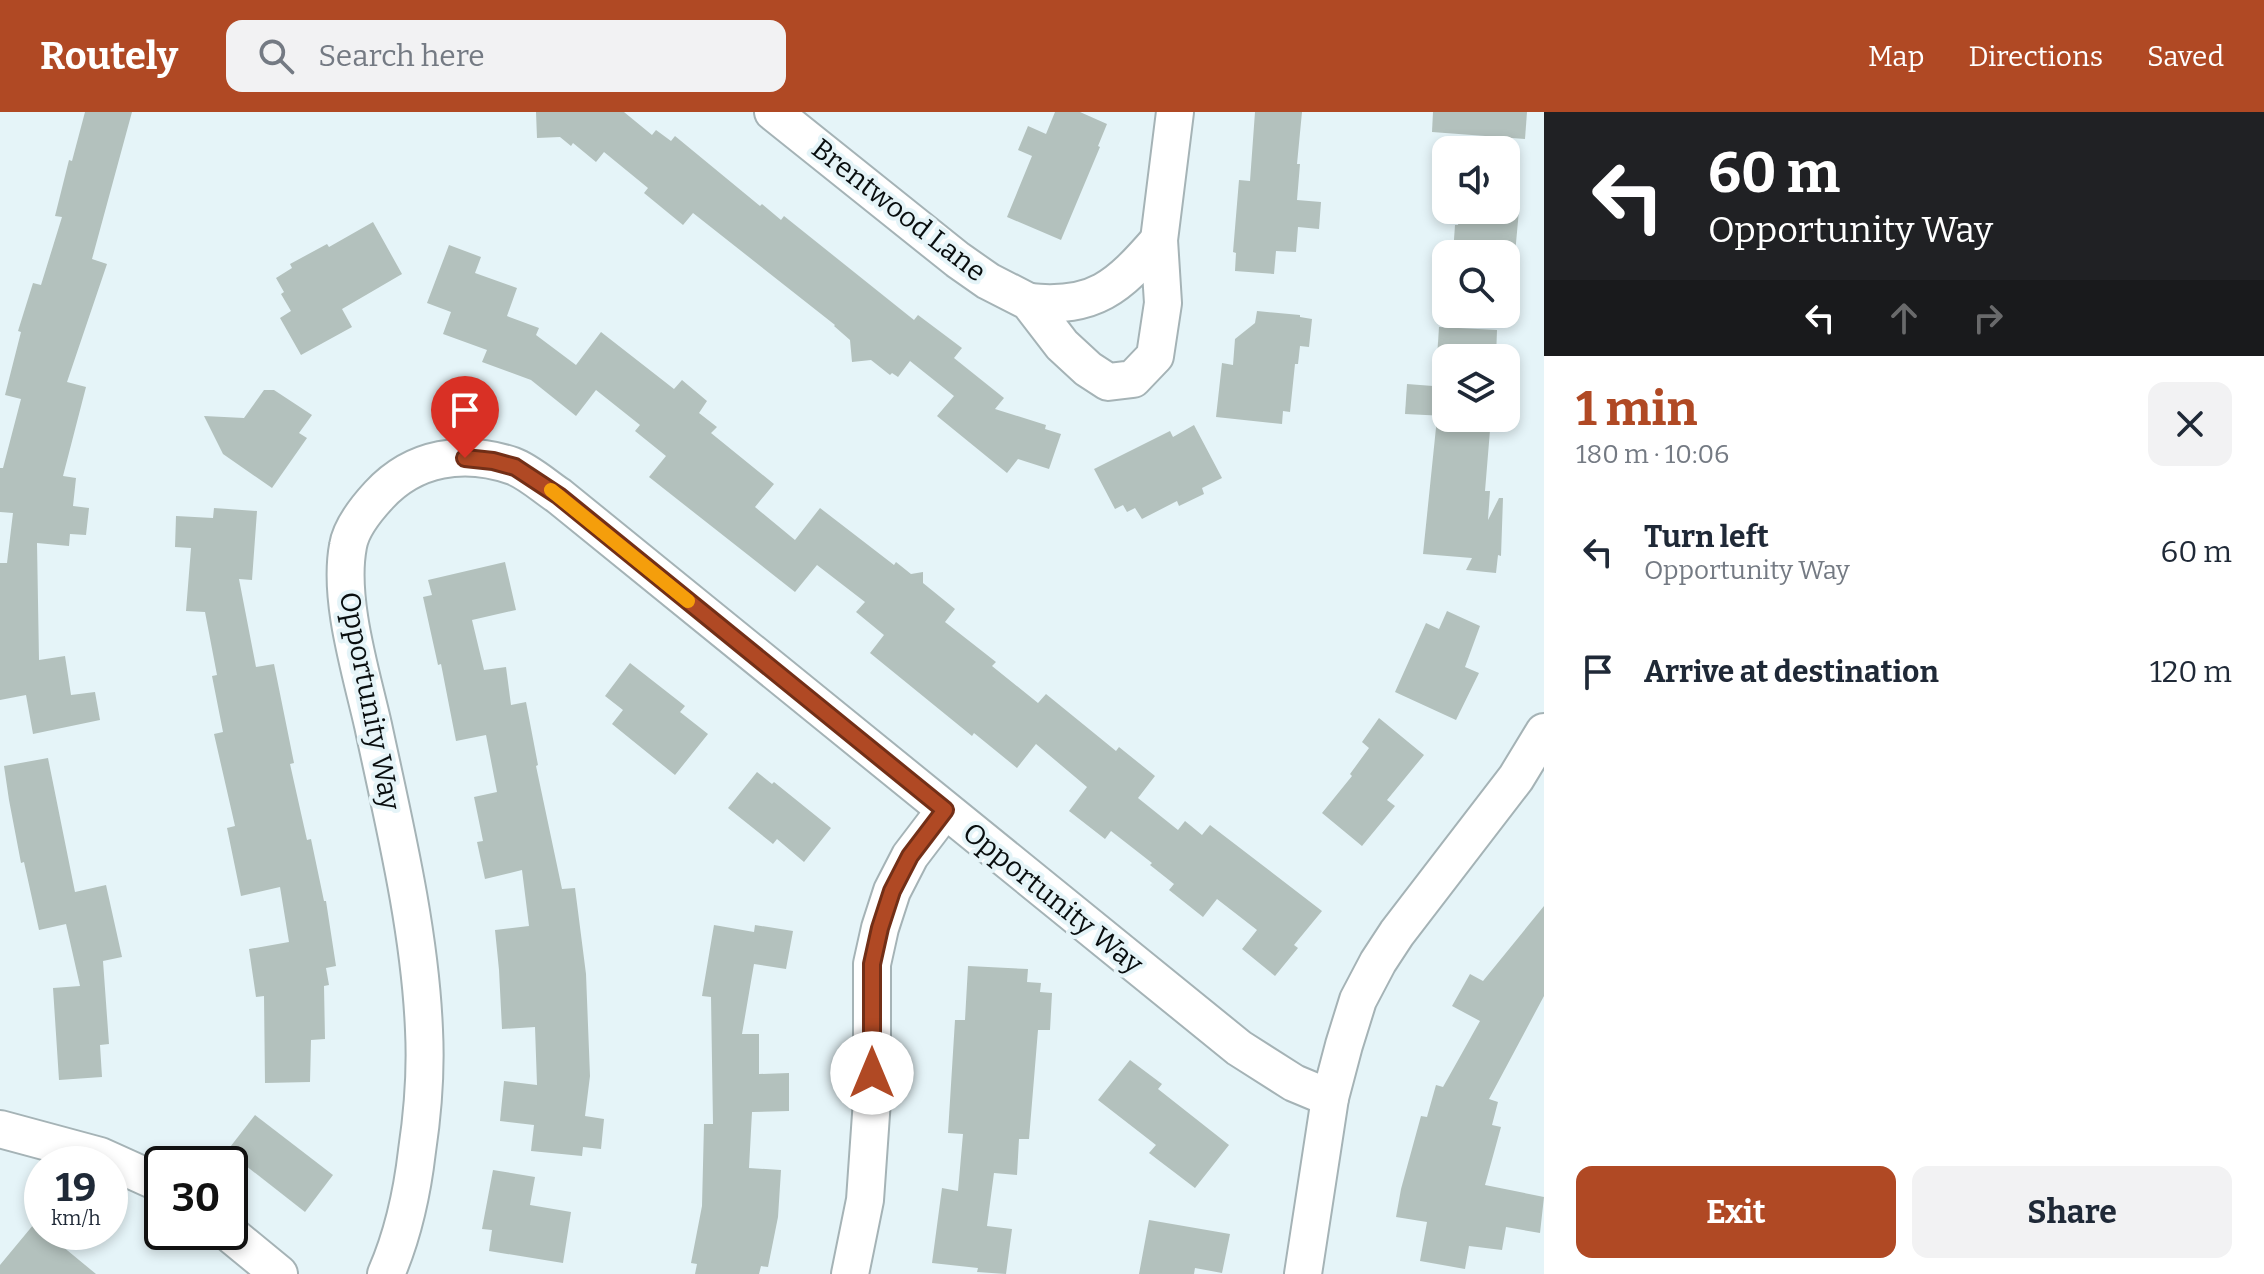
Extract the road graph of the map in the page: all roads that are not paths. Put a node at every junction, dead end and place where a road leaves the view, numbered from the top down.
1 (773, 112) edge
2 (1175, 112) edge
3 (1159, 240) junction
4 (1029, 302) junction
5 (1544, 732) edge
6 (945, 810) junction
7 (1330, 1098) junction
8 (0, 1129) edge
9 (144, 1176) edge
10 (248, 1248) edge
11 (279, 1274) edge
12 (386, 1274) edge
13 (850, 1274) edge
14 (1303, 1274) edge

1 - 4 street, Brentwood Lane
2 - 3 street, Brentwood Lane
3 - 4 street, Brentwood Lane
3 - 4 street, Brentwood Lane
5 - 7 street
6 - 7 street, Opportunity Way
6 - 12 street, Opportunity Way
6 - 13 street
7 - 14 street
8 - 9 street
10 - 11 street

